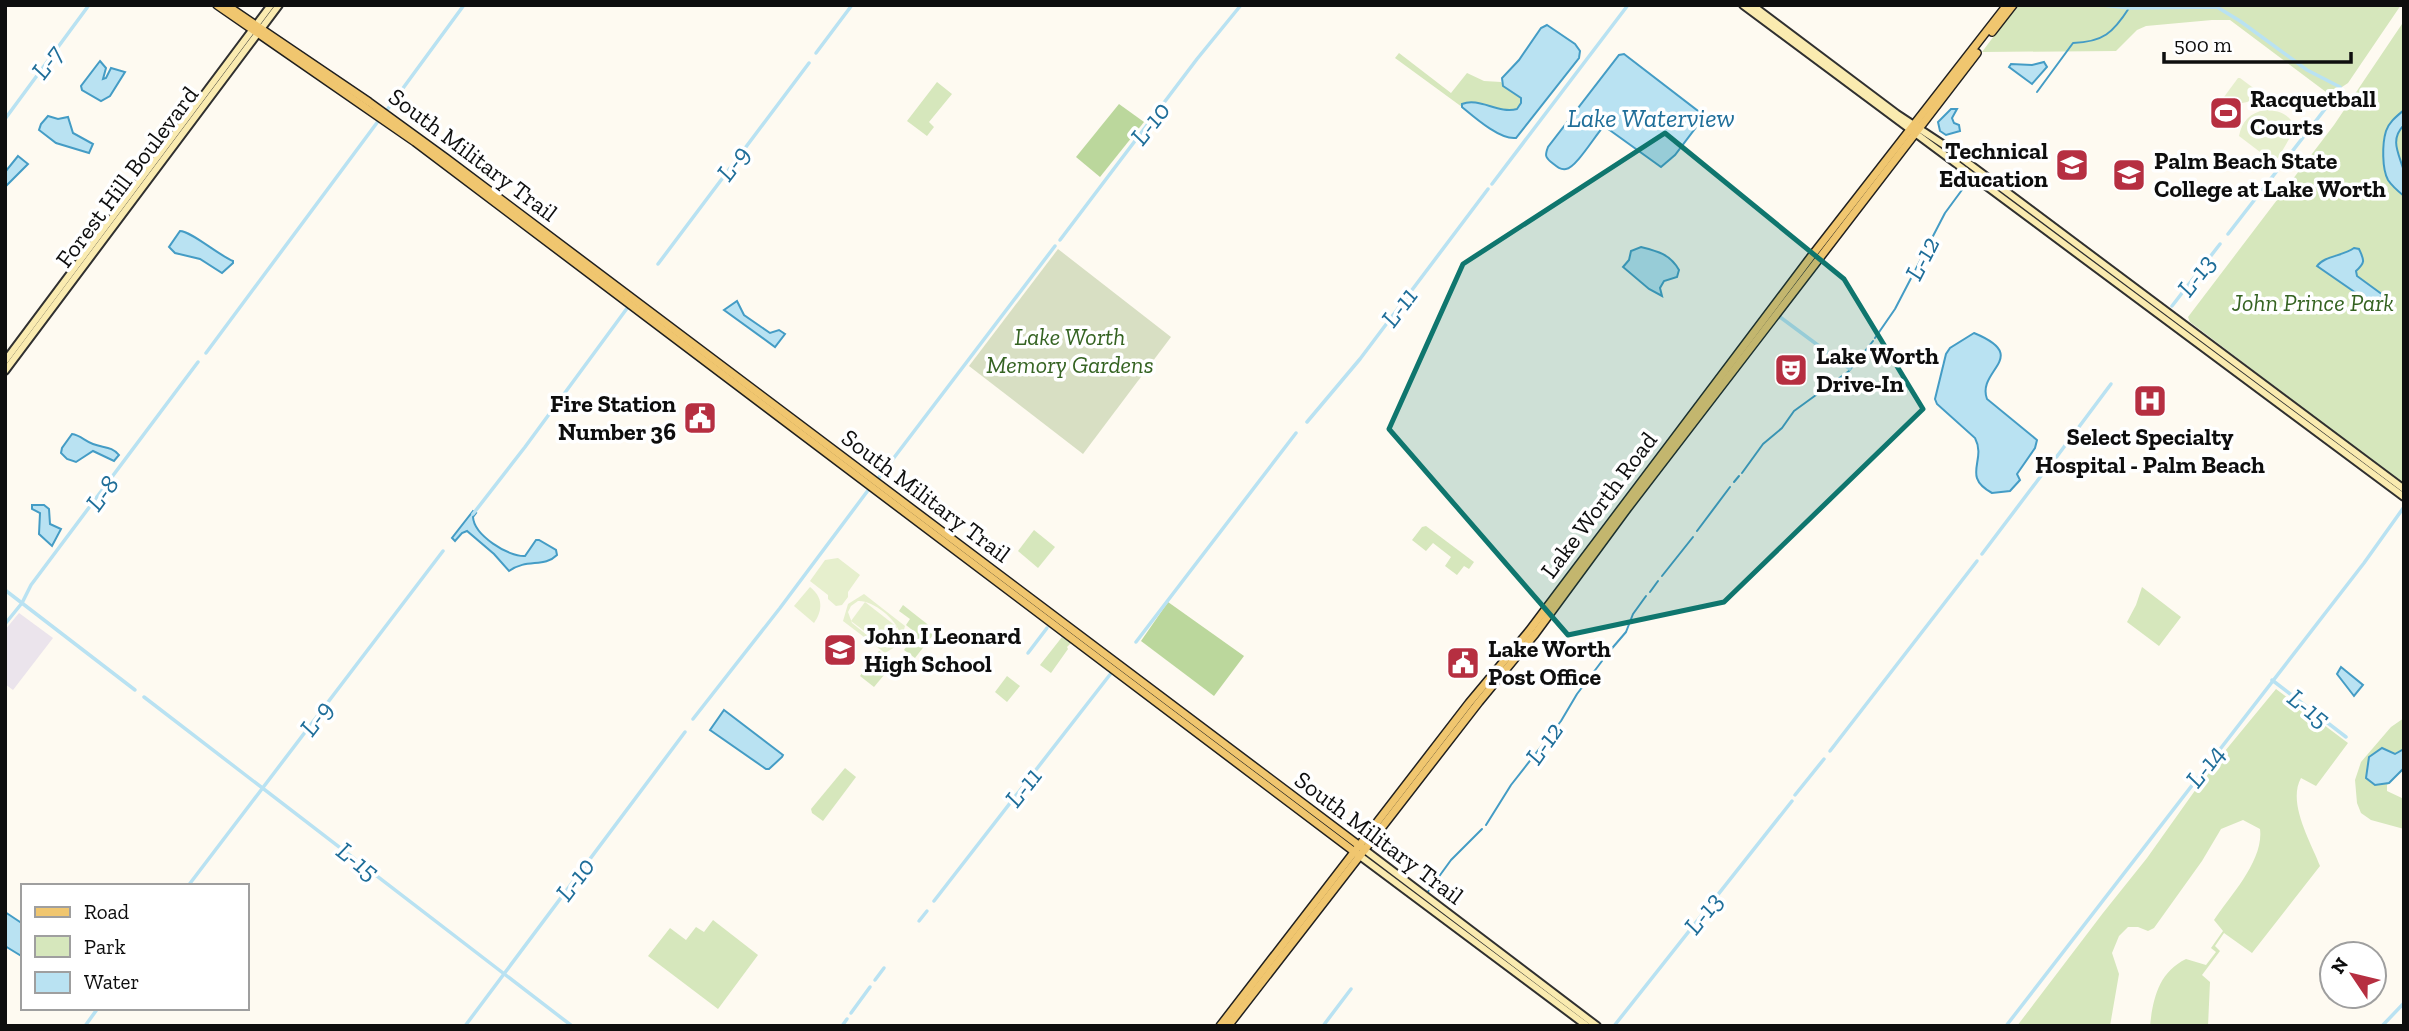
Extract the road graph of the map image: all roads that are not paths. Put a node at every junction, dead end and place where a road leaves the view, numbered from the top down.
1 (216, 5) edge
2 (226, 5) edge
3 (271, 5) edge
4 (279, 5) edge
5 (1743, 5) edge
6 (1752, 5) edge
7 (2007, 5) edge
8 (2013, 5) edge
9 (1769, 26) junction
10 (1780, 26) junction
11 (257, 29) junction
12 (1783, 35) junction
13 (1792, 36) junction
14 (212, 85) junction
15 (348, 91) junction
16 (212, 95) junction
17 (1914, 129) junction
18 (182, 131) junction
19 (445, 161) junction
20 (1866, 192) junction
21 (131, 199) junction
22 (1833, 228) junction
23 (1826, 249) junction
24 (564, 251) junction
25 (612, 286) junction
26 (664, 327) junction
27 (5, 361) edge
28 (5, 371) edge
29 (2288, 405) junction
30 (789, 421) junction
31 (1683, 431) junction
32 (859, 477) junction
33 (1637, 490) junction
34 (889, 492) junction
35 (2403, 494) edge
36 (1175, 712) junction
37 (1438, 749) junction
38 (1238, 759) junction
39 (1414, 774) junction
40 (1268, 781) junction
41 (1401, 803) junction
42 (1360, 851) junction
43 (1220, 1026) edge
44 (1228, 1026) edge
45 (1587, 1026) edge
46 (1597, 1026) edge

1 - 11 main road, South Military Trail
2 - 11 main road, South Military Trail
3 - 11 main road, Forest Hill Boulevard
4 - 11 main road, Forest Hill Boulevard
5 - 9 main road
6 - 10 main road
7 - 17 main road, Lake Worth Road
8 - 17 main road, Lake Worth Road
9 - 10 main road
9 - 12 main road
10 - 13 main road
11 - 14 main road, Forest Hill Boulevard
11 - 15 main road, South Military Trail
11 - 15 main road, South Military Trail
11 - 16 main road, Forest Hill Boulevard
12 - 13 main road
12 - 17 main road
13 - 17 main road
14 - 16 main road
14 - 18 main road, Forest Hill Boulevard
15 - 19 main road, South Military Trail
15 - 19 main road, South Military Trail
16 - 18 main road, Forest Hill Boulevard
17 - 20 main road, Lake Worth Road
17 - 20 main road, Lake Worth Road
17 - 29 main road
17 - 29 main road
18 - 21 main road, Forest Hill Boulevard
18 - 21 main road, Forest Hill Boulevard
19 - 24 main road, South Military Trail
19 - 24 main road, South Military Trail
20 - 22 main road, Lake Worth Road
20 - 23 main road, Lake Worth Road
21 - 27 main road, Forest Hill Boulevard
21 - 28 main road, Forest Hill Boulevard
22 - 23 main road
22 - 31 main road, Lake Worth Road
23 - 31 main road, Lake Worth Road
24 - 25 main road, South Military Trail
24 - 25 main road, South Military Trail
25 - 26 main road, South Military Trail
25 - 26 main road, South Military Trail
26 - 30 main road, South Military Trail
29 - 35 main road
29 - 35 main road
30 - 32 main road, South Military Trail
30 - 34 main road, South Military Trail
31 - 33 main road, Lake Worth Road
31 - 33 main road, Lake Worth Road
32 - 34 main road
32 - 36 main road, South Military Trail
33 - 37 main road, Lake Worth Road
33 - 37 main road, Lake Worth Road
34 - 36 main road, South Military Trail
36 - 38 main road, South Military Trail
36 - 38 main road, South Military Trail
37 - 39 main road, Lake Worth Road
37 - 41 main road, Lake Worth Road
38 - 40 main road, South Military Trail
39 - 41 main road
39 - 42 main road, Lake Worth Road
40 - 42 main road, South Military Trail
40 - 42 main road, South Military Trail
41 - 42 main road, Lake Worth Road
42 - 43 main road, Lake Worth Road
42 - 44 main road, Lake Worth Road
42 - 45 main road, South Military Trail
42 - 46 main road, South Military Trail

